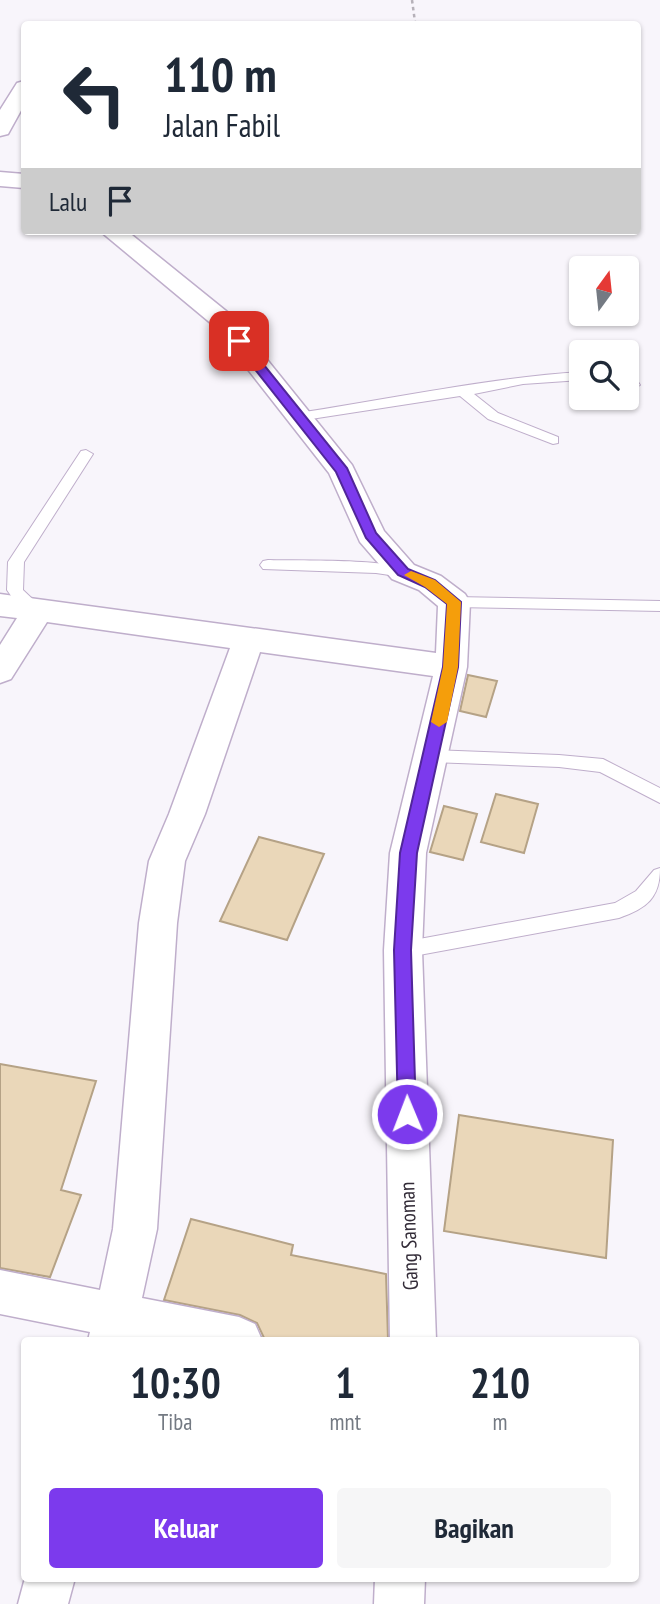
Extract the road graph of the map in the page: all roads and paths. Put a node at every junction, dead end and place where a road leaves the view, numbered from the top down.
1 (412, 0) edge
2 (415, 21) edge
3 (21, 92) edge
4 (0, 129) edge
5 (0, 179) edge
6 (21, 181) edge
7 (117, 235) edge
8 (569, 377) edge
9 (463, 393) junction
10 (298, 417) junction
11 (552, 440) dead end
12 (86, 454) dead end
13 (268, 565) dead end
14 (403, 572) junction
15 (454, 602) junction
16 (0, 605) edge
17 (660, 606) edge
18 (38, 611) junction
19 (248, 639) junction
20 (450, 667) junction
21 (0, 671) edge
22 (432, 756) junction
23 (660, 796) edge
24 (660, 875) edge
25 (402, 950) junction
26 (0, 1292) edge
27 (114, 1328) edge
28 (208, 1337) edge
29 (413, 1337) edge
30 (49, 1582) edge
31 (400, 1582) edge
32 (43, 1604) edge
33 (399, 1604) edge

1 - 2 path
3 - 4 street
5 - 6 street
7 - 10 street
8 - 9 lane
9 - 10 lane
9 - 11 lane
10 - 14 street
12 - 18 lane
13 - 14 lane
14 - 15 street
15 - 17 lane
15 - 20 street, Gang Sanoman
16 - 18 street
18 - 19 street
18 - 21 street
19 - 20 street
19 - 27 street
20 - 22 street, Gang Sanoman
22 - 23 lane
22 - 25 street, Gang Sanoman
24 - 25 lane
25 - 29 street, Gang Sanoman
26 - 27 street
27 - 28 street
30 - 32 street
31 - 33 street

